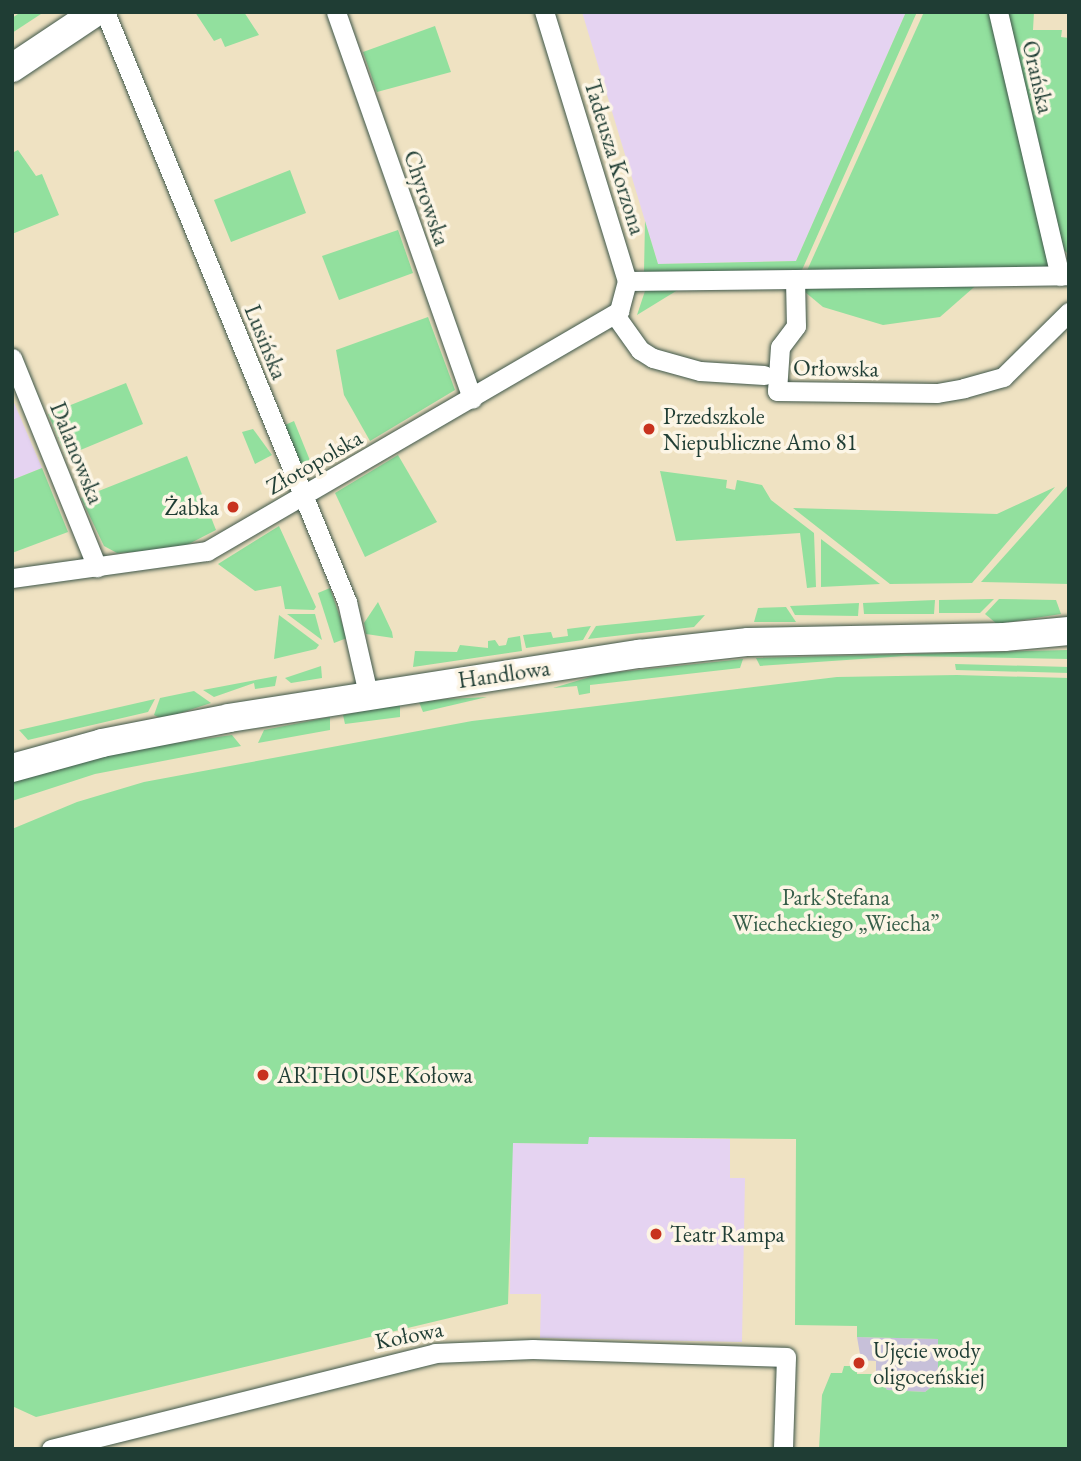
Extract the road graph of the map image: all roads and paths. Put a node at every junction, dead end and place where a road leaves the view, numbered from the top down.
1 (96, 12) edge
2 (105, 12) edge
3 (336, 12) edge
4 (544, 12) edge
5 (998, 12) edge
6 (12, 68) edge
7 (1064, 275) edge
8 (795, 279) junction
9 (627, 281) junction
10 (1069, 312) edge
11 (615, 315) junction
12 (14, 368) edge
13 (764, 375) dead end
14 (472, 399) junction
15 (302, 497) junction
16 (97, 568) junction
17 (12, 578) edge
18 (1069, 631) edge
19 (1004, 637) junction
20 (1069, 644) edge
21 (368, 694) junction
22 (12, 768) edge
23 (51, 1449) edge
24 (783, 1449) edge

1 - 6 street
2 - 15 street, Lusińska
3 - 14 street, Chyrowska
4 - 9 street, Tadeusza Korzona
5 - 7 street, Orańska
7 - 8 street
8 - 9 street
8 - 10 street, Orłowska
9 - 11 street
11 - 13 street
11 - 14 street, Złotopolska
12 - 16 street, Dalanowska
14 - 15 street, Złotopolska
15 - 16 street, Złotopolska
15 - 21 street, Lusińska
16 - 17 street, Złotopolska
18 - 19 street, Handlowa
19 - 20 street, Handlowa
19 - 21 street, Handlowa
21 - 22 street, Handlowa
23 - 24 street, Kołowa

